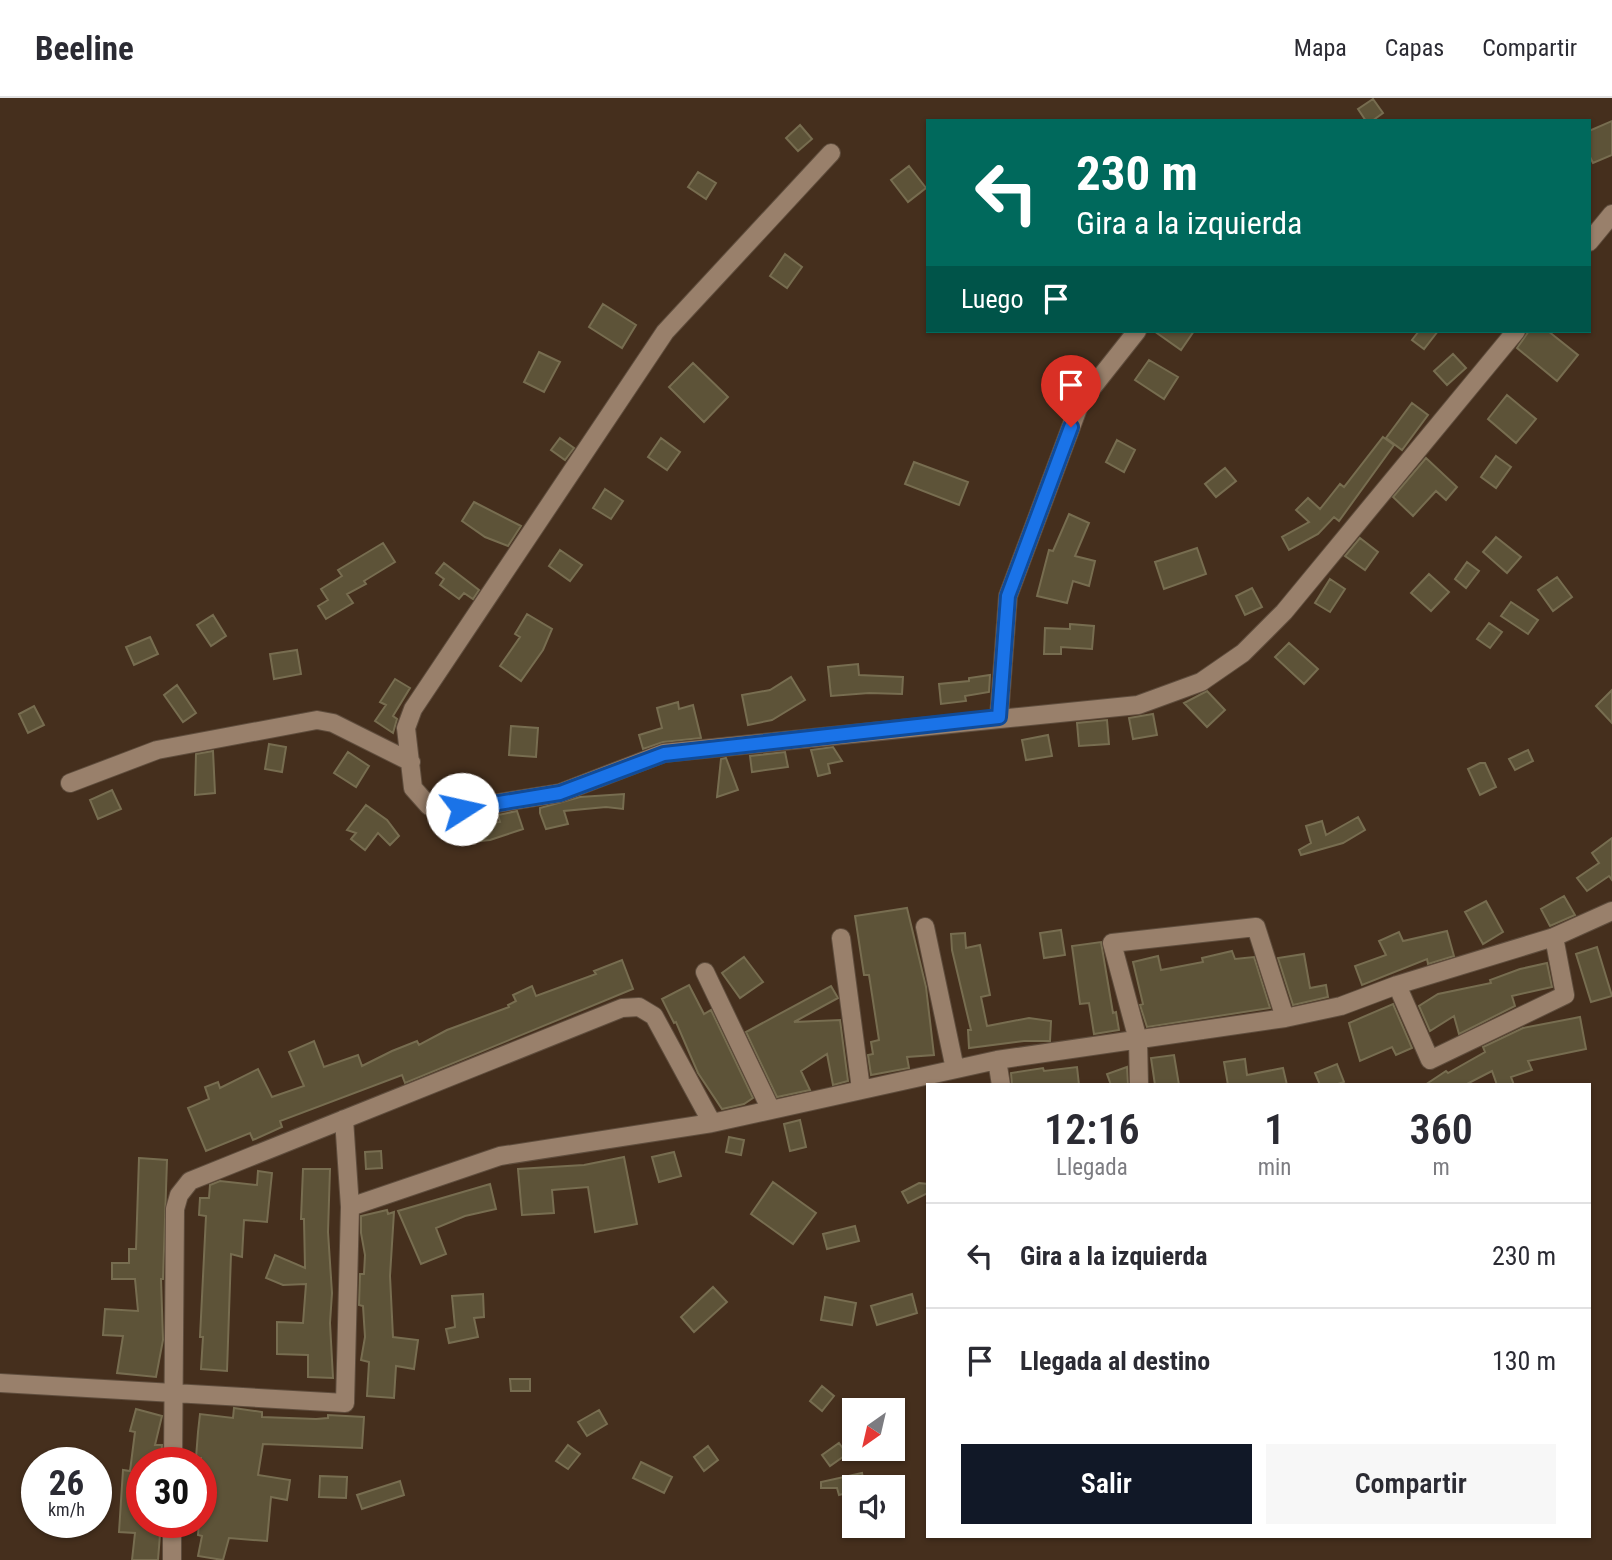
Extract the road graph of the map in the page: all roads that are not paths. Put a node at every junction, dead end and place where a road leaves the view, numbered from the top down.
1 (831, 153) dead end
2 (1612, 214) edge
3 (1591, 240) edge
4 (1135, 333) edge
5 (1514, 333) edge
6 (999, 717) junction
7 (411, 762) junction
8 (70, 783) dead end
9 (1612, 911) edge
10 (925, 927) dead end
11 (1555, 937) junction
12 (841, 938) dead end
13 (705, 972) dead end
14 (1397, 985) junction
15 (1285, 1018) junction
16 (1138, 1040) junction
17 (997, 1060) junction
18 (955, 1069) junction
19 (1001, 1083) edge
20 (1139, 1083) edge
21 (861, 1089) junction
22 (771, 1110) junction
23 (344, 1119) junction
24 (712, 1123) junction
25 (350, 1207) junction
26 (0, 1383) edge
27 (174, 1395) junction
28 (173, 1447) edge
29 (172, 1538) edge
30 (172, 1560) edge

1 - 7 street
2 - 3 street
4 - 6 street
5 - 6 street
6 - 7 street
7 - 8 street
9 - 11 street
10 - 18 street
11 - 14 street
11 - 14 street
12 - 21 street
13 - 22 street
14 - 15 street
15 - 16 street
15 - 16 street
16 - 17 street
16 - 20 street
17 - 18 street
17 - 19 street
18 - 21 street
21 - 22 street
22 - 24 street
23 - 24 street
23 - 25 street
23 - 27 street
24 - 25 street
25 - 27 street
26 - 27 street
27 - 28 street
29 - 30 street

